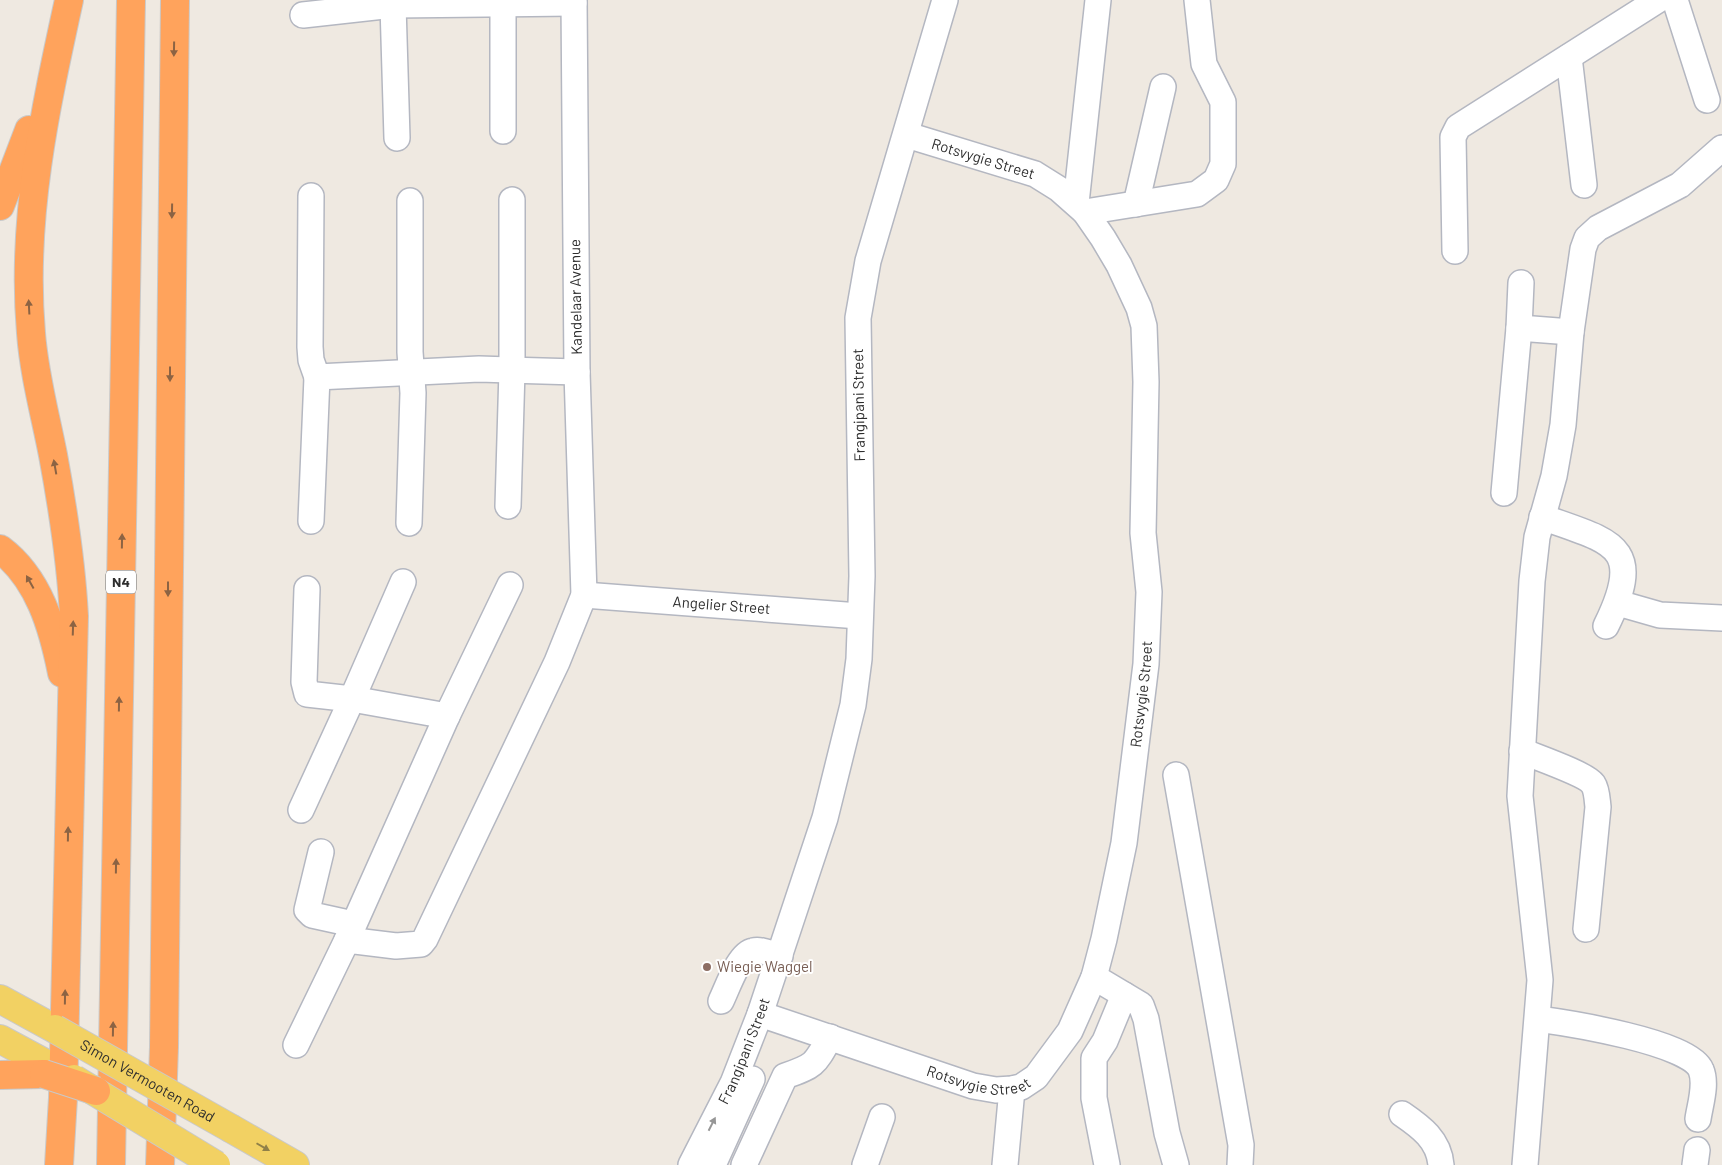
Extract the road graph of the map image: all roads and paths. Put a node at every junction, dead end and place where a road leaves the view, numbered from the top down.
1 (69, 0) edge
2 (131, 0) edge
3 (175, 0) edge
4 (945, 0) edge
5 (1098, 0) edge
6 (1197, 0) edge
7 (1658, 0) edge
8 (1675, 0) edge
9 (574, 2) edge
10 (498, 3) edge
11 (385, 4) edge
12 (303, 15) dead end
13 (60, 40) junction
14 (1569, 57) junction
15 (1163, 87) dead end
16 (1707, 100) dead end
17 (503, 130) dead end
18 (907, 135) junction
19 (397, 138) dead end
20 (1722, 148) edge
21 (1584, 185) dead end
22 (311, 196) dead end
23 (512, 200) dead end
24 (410, 201) dead end
25 (1136, 204) junction
26 (0, 206) edge
27 (1080, 207) junction
28 (1455, 251) dead end
29 (1521, 283) dead end
30 (1519, 328) junction
31 (1571, 332) junction
32 (512, 370) junction
33 (412, 372) junction
34 (577, 372) junction
35 (317, 377) junction
36 (1504, 493) dead end
37 (508, 506) dead end
38 (1542, 516) junction
39 (311, 521) dead end
40 (409, 523) dead end
41 (0, 549) edge
42 (403, 582) dead end
43 (510, 585) dead end
44 (307, 589) dead end
45 (584, 595) junction
46 (1618, 602) junction
47 (859, 616) junction
48 (1722, 618) edge
49 (1606, 626) dead end
50 (352, 699) junction
51 (70, 712) junction
52 (447, 716) junction
53 (1522, 751) junction
54 (1176, 775) dead end
55 (301, 810) dead end
56 (825, 818) junction
57 (321, 852) dead end
58 (1586, 929) dead end
59 (350, 932) junction
60 (780, 956) junction
61 (1094, 977) junction
62 (1124, 995) junction
63 (0, 999) edge
64 (721, 1001) dead end
65 (768, 1016) junction
66 (1538, 1019) junction
67 (830, 1037) junction
68 (0, 1039) edge
69 (296, 1045) dead end
70 (164, 1047) junction
71 (49, 1071) junction
72 (0, 1075) edge
73 (1012, 1089) junction
74 (96, 1092) joint
75 (63, 1098) junction
76 (1402, 1114) dead end
77 (882, 1117) dead end
78 (1698, 1119) dead end
79 (59, 1165) edge
80 (66, 1165) edge
81 (111, 1165) edge
82 (160, 1165) edge
83 (174, 1165) edge
84 (216, 1165) edge
85 (294, 1165) edge
86 (691, 1165) edge
87 (713, 1165) edge
88 (744, 1165) edge
89 (865, 1165) edge
90 (1005, 1165) edge
91 (1107, 1165) edge
92 (1176, 1165) edge
93 (1240, 1165) edge
94 (1441, 1165) edge
95 (1525, 1165) edge

1 - 13 highway
81 -> 2 highway, N4
3 -> 70 highway
4 - 18 street, Frangipani Street
5 - 27 street
6 - 25 street
7 - 14 street
8 - 16 street
9 - 10 street
9 - 34 street, Kandelaar Avenue
10 - 11 street
10 - 17 street
11 - 12 street
11 - 19 street
13 - 26 highway
51 -> 13 highway
14 - 21 street
14 - 28 street
15 - 25 street
18 - 27 street, Rotsvygie Street
18 - 47 street, Frangipani Street
20 - 31 street
22 - 35 street
23 - 32 street
24 - 33 street
25 - 27 street
27 - 61 street, Rotsvygie Street
29 - 30 street
30 - 31 street
30 - 36 street
31 - 38 street
32 - 33 street
32 - 34 street
32 - 37 street
33 - 35 street
33 - 40 street
34 - 45 street, Kandelaar Avenue
35 - 39 street
38 - 46 street
38 - 53 street
51 -> 41 highway
42 - 50 street
43 - 52 street
44 - 50 street
45 - 47 street, Angelier Street
45 - 59 street
46 - 48 street
46 - 49 street
47 - 56 street, Frangipani Street
50 - 52 street
50 - 55 street
75 -> 51 highway
52 - 59 street
53 - 58 street
53 - 66 street
54 - 93 street
56 - 60 street, Frangipani Street
56 - 65 street, Frangipani Street
57 - 59 street
59 - 69 street
60 - 64 street
60 - 65 street, Frangipani Street
61 - 62 street
61 - 73 street, Rotsvygie Street
62 - 91 street
62 - 92 street
63 -> 85 main road, Simon Vermooten Road, bridge
65 - 67 street, Rotsvygie Street
86 -> 65 street, Frangipani Street
65 - 87 street, Frangipani Street
66 - 78 street
66 - 95 street
67 - 73 street, Rotsvygie Street
67 - 88 street
68 - 71 main road
70 - 82 highway
70 - 83 highway
71 - 72 highway
71 - 74 highway, bridge
73 - 90 street
74 - 84 main road, bridge
75 - 79 highway
75 - 80 highway
76 - 94 street
77 - 89 street

